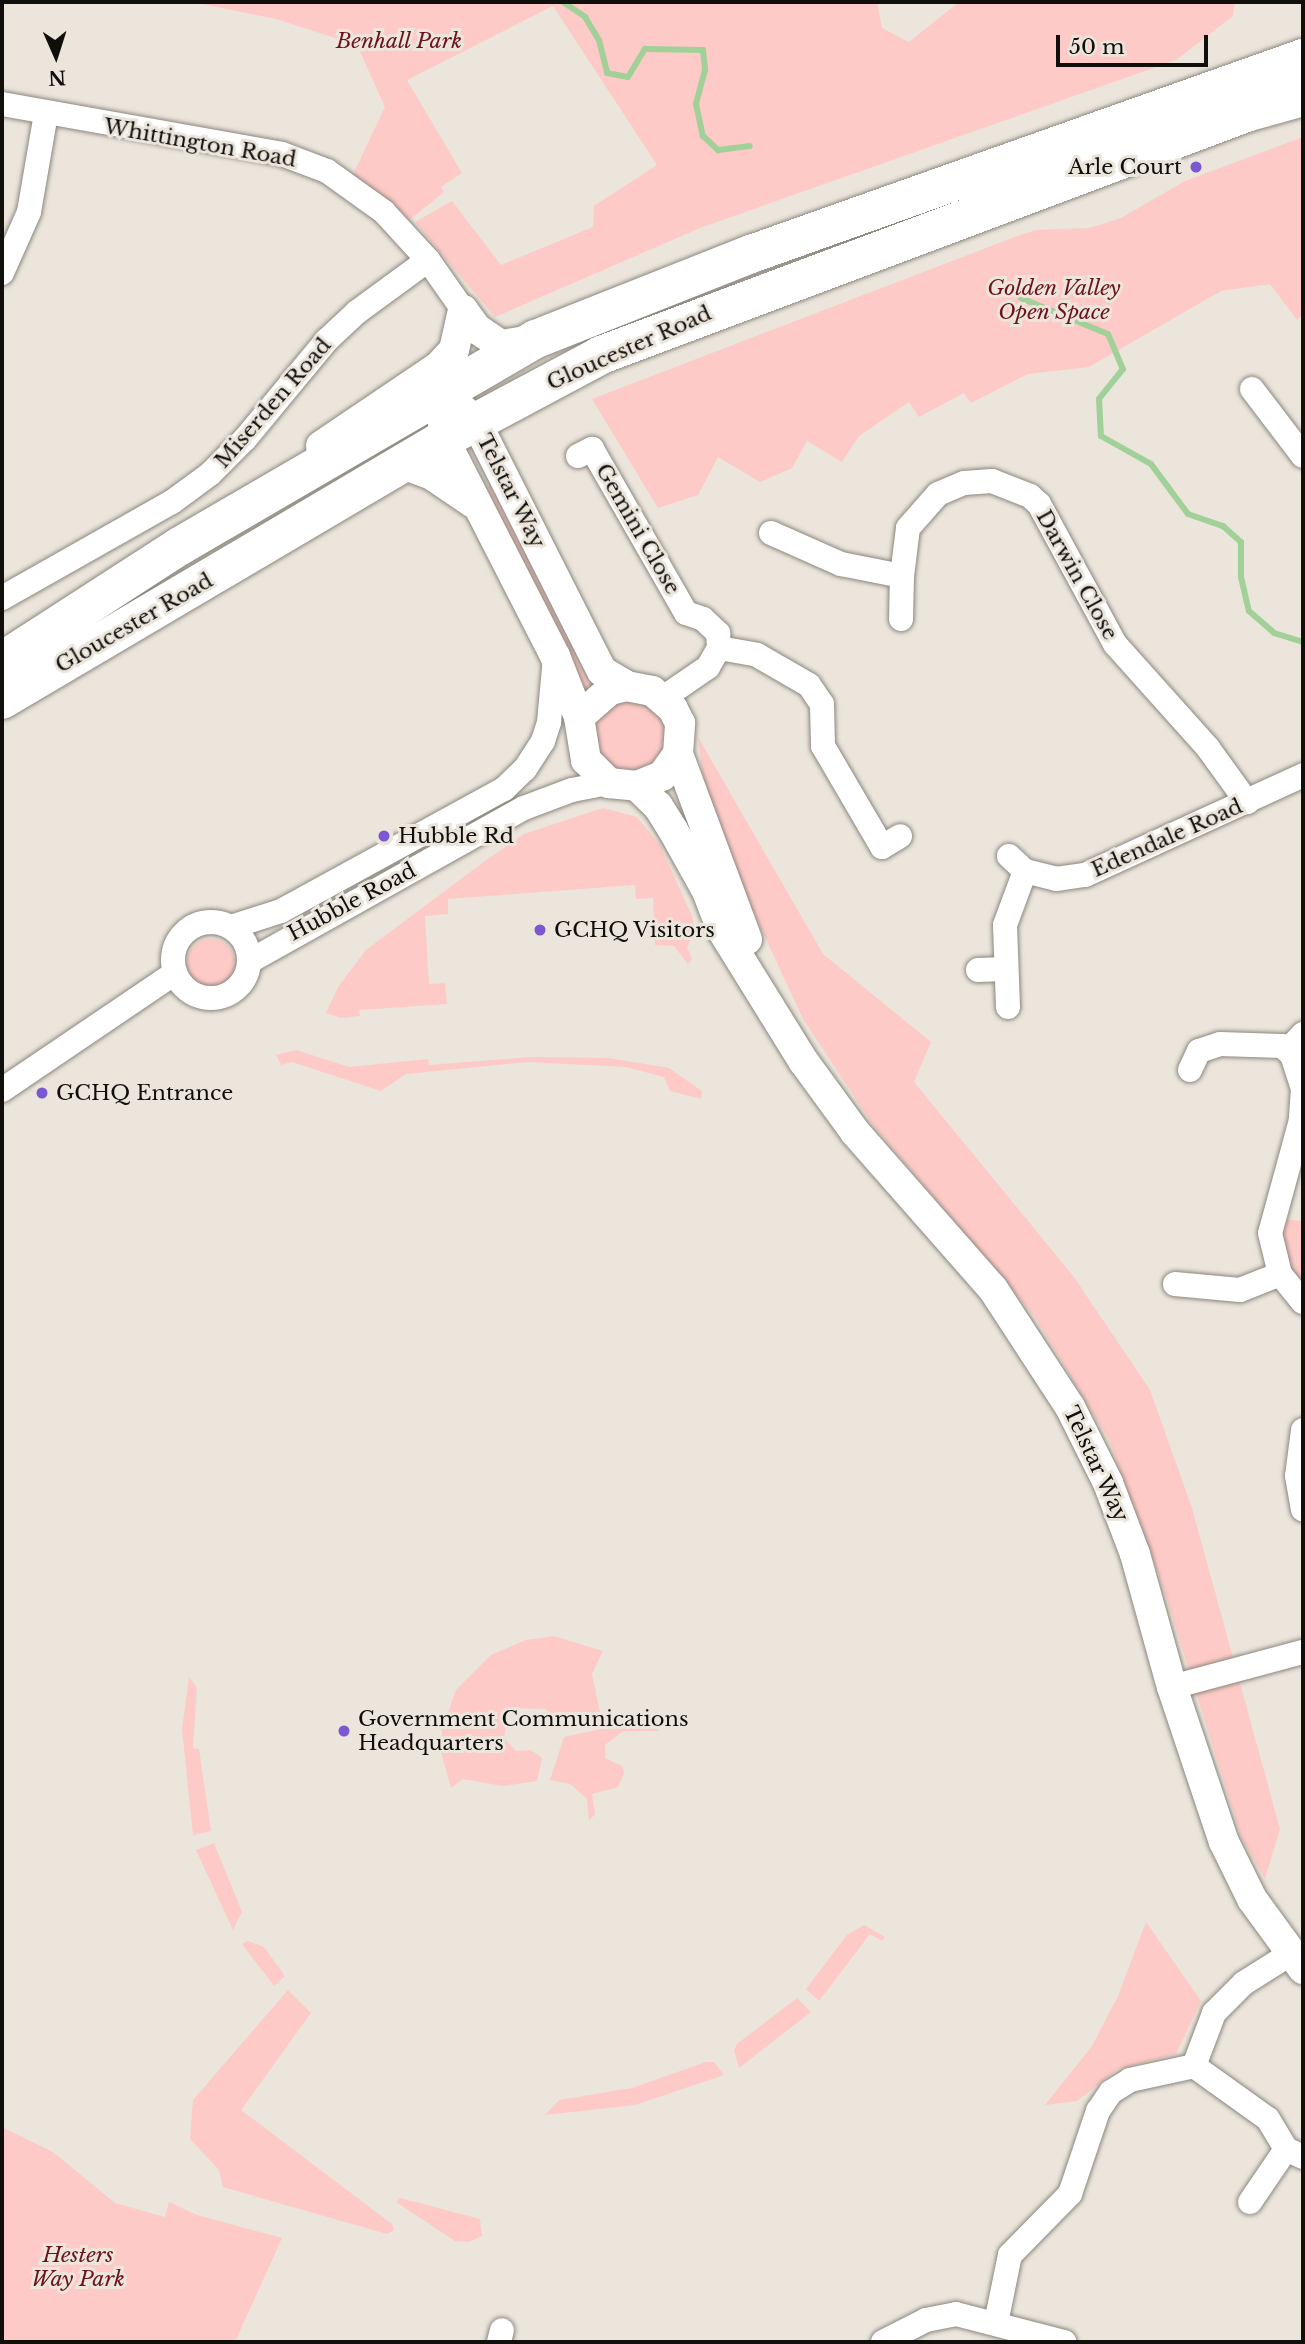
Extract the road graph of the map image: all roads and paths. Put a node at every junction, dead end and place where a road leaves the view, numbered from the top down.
1 (1303, 58) edge
2 (1303, 97) edge
3 (2, 104) edge
4 (46, 114) junction
5 (428, 260) junction
6 (2, 274) edge
7 (463, 310) junction
8 (518, 342) junction
9 (440, 378) junction
10 (1252, 389) dead end
11 (460, 430) junction
12 (578, 456) dead end
13 (1303, 456) edge
14 (402, 464) junction
15 (479, 508) junction
16 (771, 533) dead end
17 (902, 576) junction
18 (2, 598) edge
19 (901, 619) dead end
20 (719, 648) junction
21 (555, 656) junction
22 (2, 661) edge
23 (627, 686) junction
24 (663, 698) junction
25 (2, 700) edge
26 (579, 717) junction
27 (678, 754) junction
28 (1303, 775) edge
29 (623, 785) junction
30 (1247, 802) junction
31 (900, 836) dead end
32 (231, 927) junction
33 (250, 961) junction
34 (1006, 969) junction
35 (978, 970) dead end
36 (175, 973) junction
37 (1008, 1007) dead end
38 (777, 1019) junction
39 (1296, 1042) edge
40 (1190, 1070) dead end
41 (2, 1090) edge
42 (1280, 1274) junction
43 (1175, 1284) dead end
44 (1303, 1302) edge
45 (1303, 1430) edge
46 (1303, 1509) edge
47 (1303, 1652) edge
48 (1172, 1687) junction
49 (1296, 1961) edge
50 (1194, 2066) junction
51 (1295, 2153) edge
52 (1250, 2202) dead end
53 (996, 2323) junction
54 (883, 2342) edge
55 (1064, 2342) edge

1 - 8 highway, Gloucester Road
2 - 11 highway, Gloucester Road
3 - 4 street, Whittington Road
4 - 5 street, Whittington Road
4 - 6 street
5 - 7 street, Whittington Road
5 - 18 street, Miserden Road
7 - 8 street
7 - 9 street
8 - 9 highway, Gloucester Road
9 - 11 street, Telstar Way
9 - 22 highway, Gloucester Road
10 - 13 street
11 - 14 highway, Gloucester Road
11 - 15 street, Telstar Way
11 - 23 street, Telstar Way
12 - 20 street, Gemini Close
14 - 15 street
14 - 25 highway, Gloucester Road
15 - 21 street, Telstar Way
16 - 17 street
17 - 19 street, Darwin Close
17 - 30 street, Darwin Close
20 - 24 street
20 - 31 street
21 - 26 street, Telstar Way
21 - 32 street, Hubble Road
23 - 24 street
23 - 26 street
24 - 27 street
26 - 29 street
27 - 29 street
27 - 38 street, Telstar Way
28 - 30 street, Edendale Road
29 - 33 street, Hubble Road
29 - 38 street, Telstar Way
30 - 34 street, Edendale Road
32 - 33 street
32 - 36 street
33 - 36 street
34 - 35 street
34 - 37 street
36 - 41 street
38 - 48 street, Telstar Way
39 - 40 street
39 - 42 street
42 - 43 street
42 - 44 street
45 - 46 street
47 - 48 street
48 - 49 street, Telstar Way
49 - 50 street
50 - 51 street
50 - 53 street
51 - 52 street
53 - 54 street
53 - 55 street

